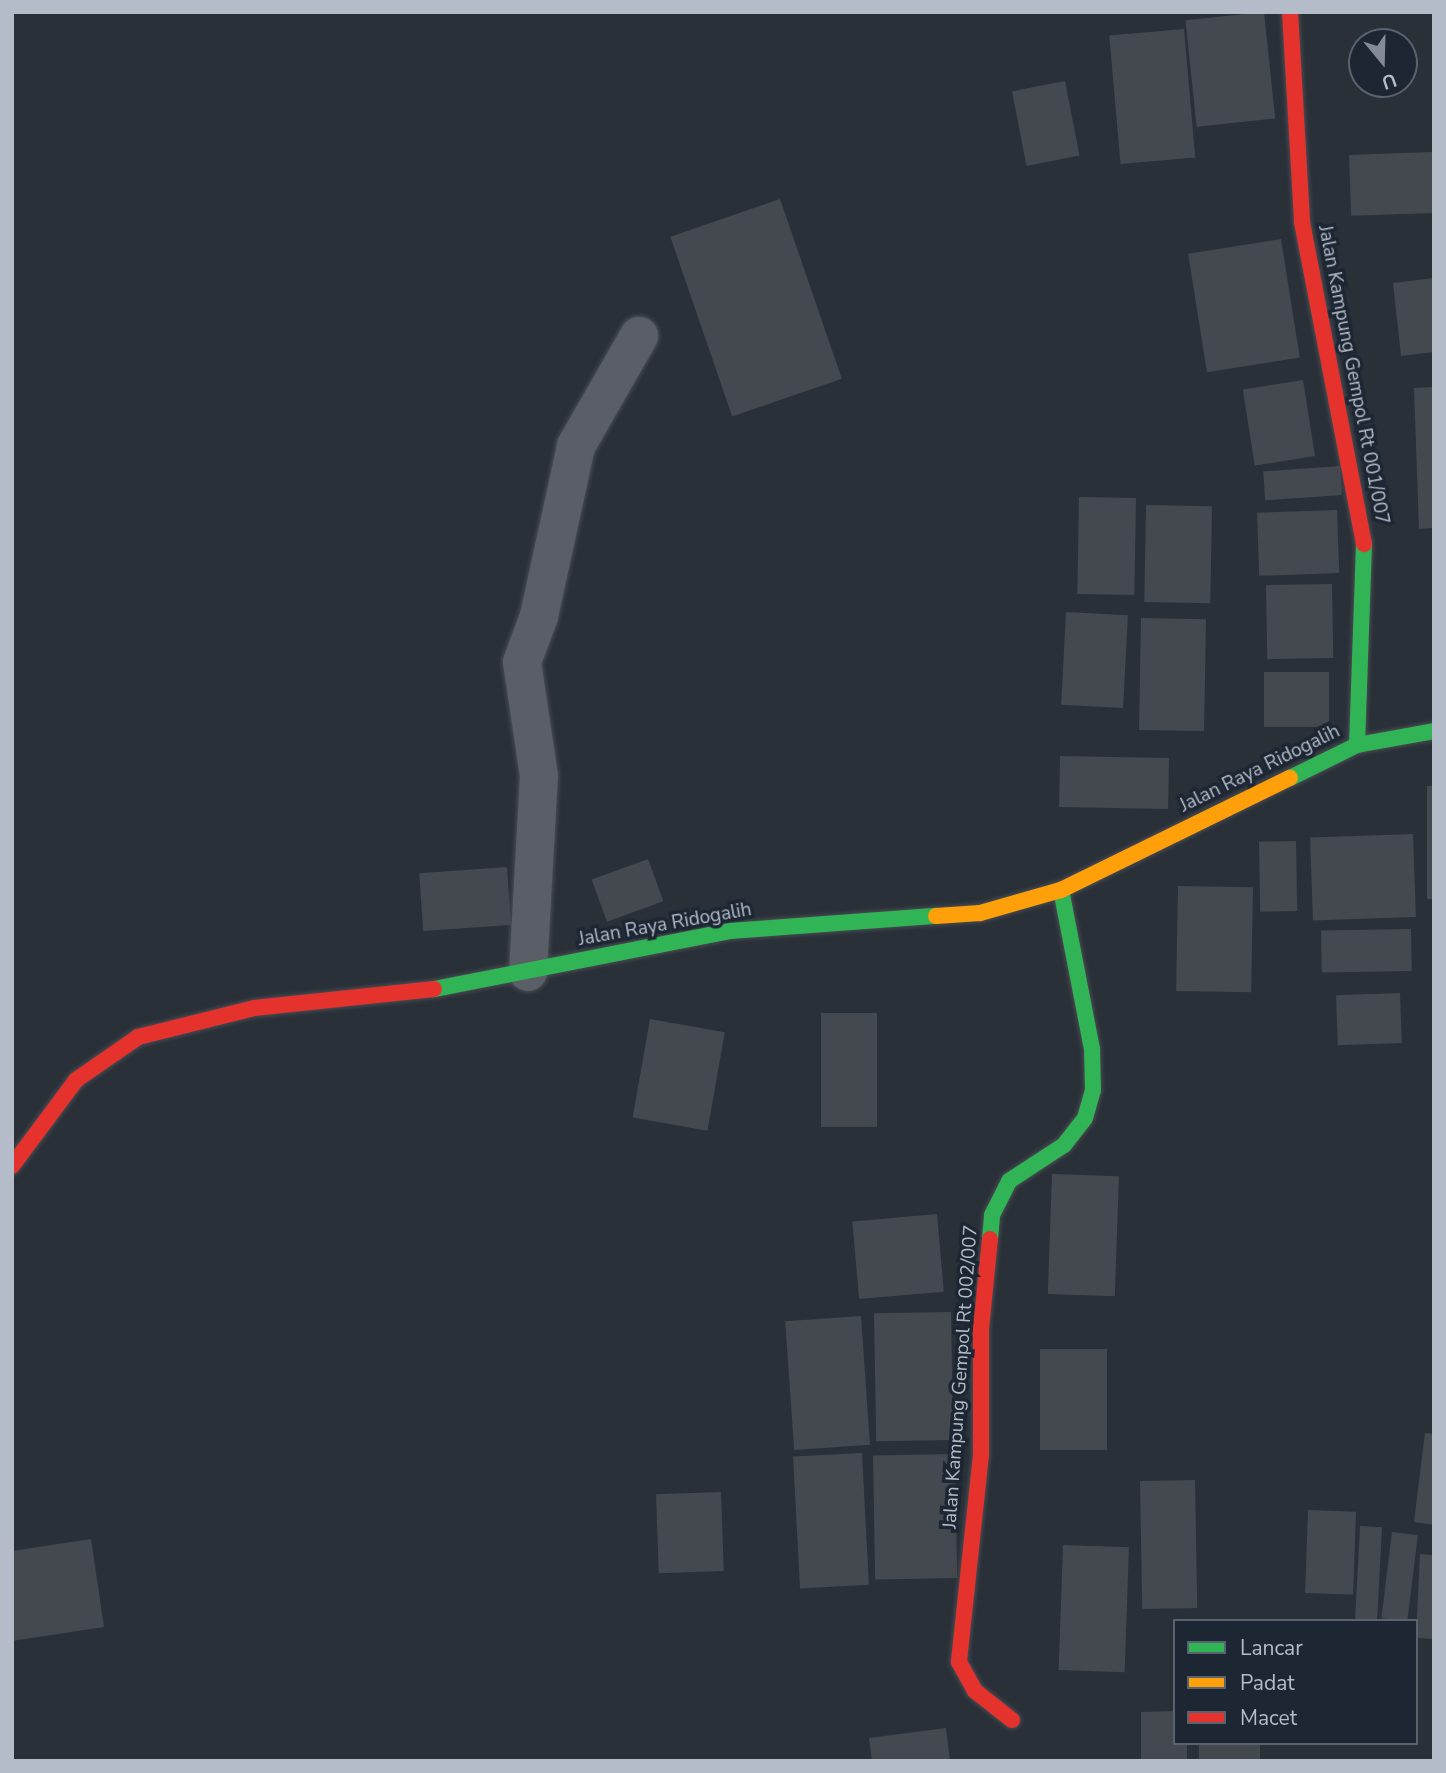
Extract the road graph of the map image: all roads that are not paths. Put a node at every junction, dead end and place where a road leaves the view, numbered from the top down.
1 (1290, 12) edge
2 (639, 336) dead end
3 (1434, 731) edge
4 (1357, 745) junction
5 (1061, 890) junction
6 (528, 972) junction
7 (12, 1166) edge
8 (1012, 1720) dead end

1 - 4 street, Jalan Kampung Gempol Rt 001/007
2 - 6 street
3 - 4 street, Jalan Raya Ridogalih
4 - 5 street, Jalan Raya Ridogalih
5 - 6 street, Jalan Raya Ridogalih
5 - 8 street, Jalan Kampung Gempol Rt 002/007
6 - 7 street, Jalan Raya Ridogalih

